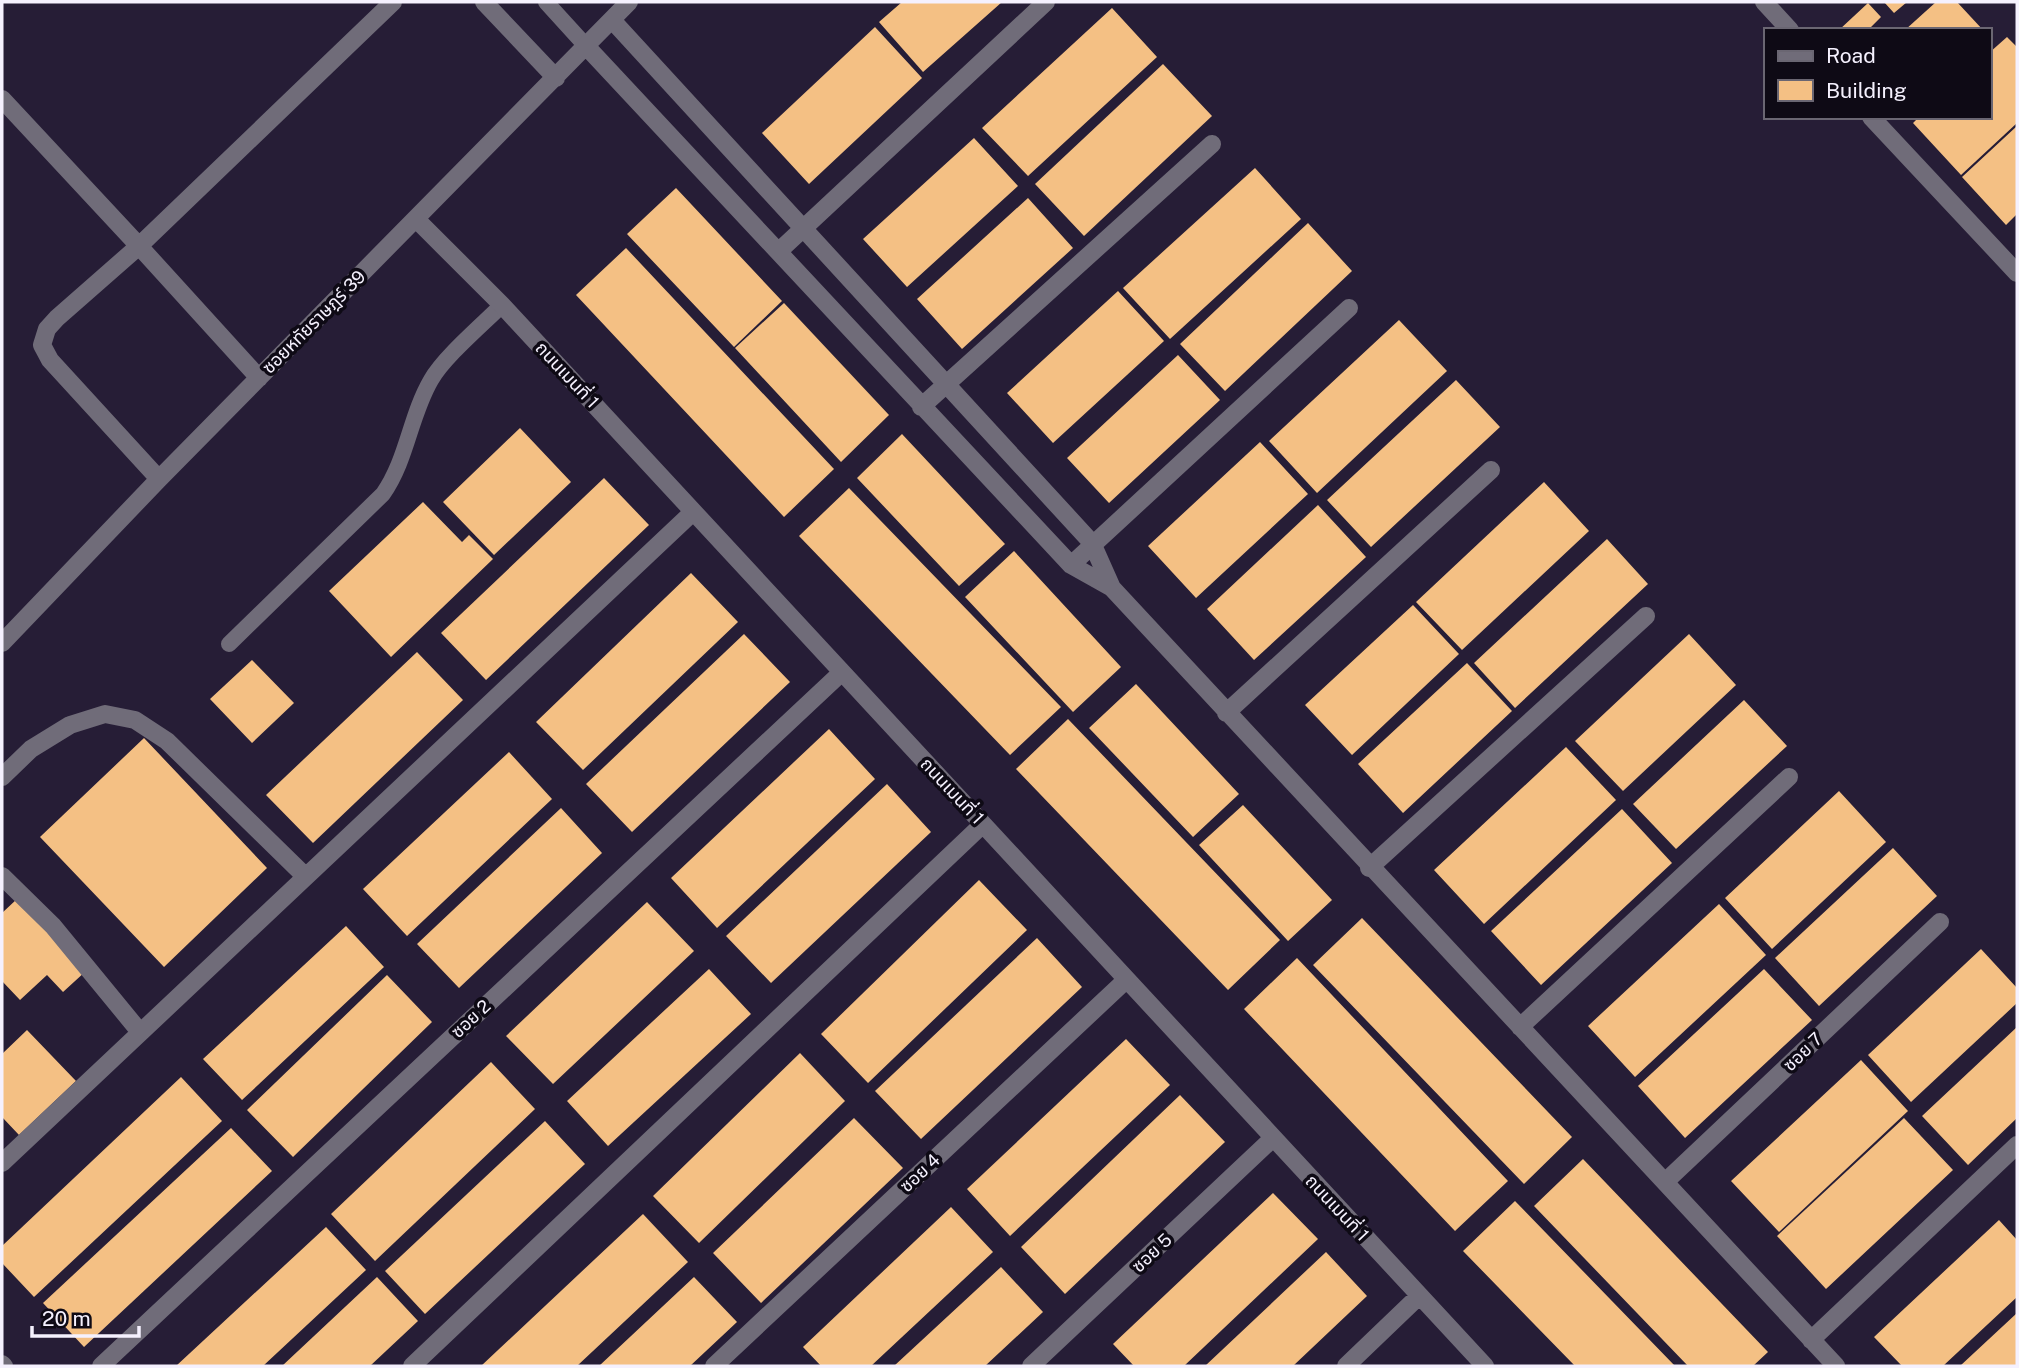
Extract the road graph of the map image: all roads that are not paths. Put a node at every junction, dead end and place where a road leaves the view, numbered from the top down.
1 (393, 2) edge
2 (484, 2) edge
3 (546, 2) edge
4 (628, 2) edge
5 (1046, 2) edge
6 (1764, 2) edge
7 (612, 20) junction
8 (1788, 28) edge
9 (586, 46) junction
10 (556, 78) junction
11 (2, 99) edge
12 (1873, 119) edge
13 (1212, 144) dead end
14 (416, 219) junction
15 (802, 230) junction
16 (139, 246) junction
17 (779, 251) junction
18 (2017, 273) edge
19 (502, 305) junction
20 (1349, 308) dead end
21 (259, 378) junction
22 (946, 386) junction
23 (921, 407) junction
24 (1491, 470) dead end
25 (159, 479) junction
26 (693, 512) junction
27 (1093, 543) junction
28 (1070, 565) junction
29 (1112, 588) junction
30 (1646, 616) dead end
31 (2, 643) edge
32 (229, 644) dead end
33 (841, 673) junction
34 (1226, 713) junction
35 (2, 777) edge
36 (1789, 777) dead end
37 (982, 825) junction
38 (1369, 868) junction
39 (2, 876) edge
40 (305, 876) junction
41 (1940, 922) dead end
42 (1126, 980) junction
43 (1520, 1027) junction
44 (140, 1032) junction
45 (1272, 1139) junction
46 (2017, 1145) edge
47 (2, 1163) edge
48 (1665, 1182) junction
49 (1419, 1296) junction
50 (1811, 1340) junction
51 (101, 1366) edge
52 (412, 1366) edge
53 (714, 1366) edge
54 (1031, 1366) edge
55 (1346, 1366) edge
56 (1485, 1366) edge
57 (1836, 1366) edge

1 - 16 street
2 - 10 street
3 - 9 lane
4 - 7 street, ซอยหทัยราษฎร์ 39
5 - 15 street
6 - 8 street
7 - 9 street, ซอยหทัยราษฎร์ 39
7 - 15 street
9 - 10 street, ซอยหทัยราษฎร์ 39
9 - 17 street
10 - 14 street, ซอยหทัยราษฎร์ 39
11 - 16 street
12 - 18 street
13 - 22 street
14 - 19 street, ถนนเมนที่ 1
14 - 21 street, ซอยหทัยราษฎร์ 39
15 - 17 street
15 - 22 street
16 - 21 street
16 - 25 street
17 - 23 street
19 - 26 street, ถนนเมนที่ 1
19 - 32 lane
20 - 27 street
21 - 25 street, ซอยหทัยราษฎร์ 39
22 - 23 street
22 - 27 street
23 - 28 street
24 - 34 street
25 - 31 street, ซอยหทัยราษฎร์ 39
26 - 33 street, ถนนเมนที่ 1
26 - 40 street
27 - 28 street
27 - 29 street
28 - 29 street
29 - 34 street
30 - 38 street
33 - 37 street, ถนนเมนที่ 1
33 - 51 street, ซอย 2
34 - 38 street
35 - 40 street
36 - 43 street
37 - 42 street, ถนนเมนที่ 1
37 - 52 street
38 - 43 street
39 - 44 street
40 - 44 street
41 - 48 street, ซอย 7
42 - 45 street, ถนนเมนที่ 1
42 - 53 street, ซอย 4
43 - 48 street
44 - 47 street
45 - 49 street, ถนนเมนที่ 1
45 - 54 street, ซอย 5
46 - 50 street
48 - 50 street
49 - 55 street
49 - 56 street, ถนนเมนที่ 1
50 - 57 street

